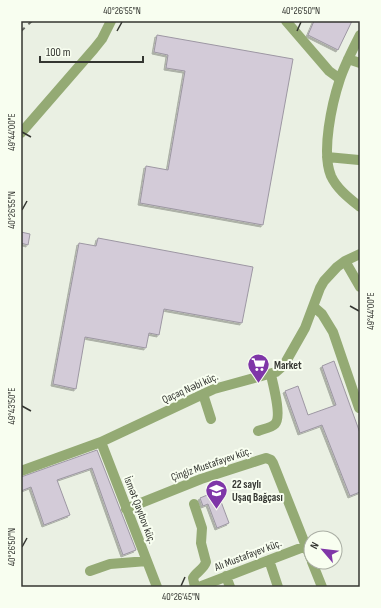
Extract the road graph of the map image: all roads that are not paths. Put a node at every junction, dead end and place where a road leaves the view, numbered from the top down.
1 (111, 21) edge
2 (286, 21) edge
3 (360, 34) edge
4 (348, 59) junction
5 (360, 63) edge
6 (340, 80) junction
7 (21, 133) edge
8 (327, 157) junction
9 (359, 160) dead end
10 (360, 207) edge
11 (360, 254) edge
12 (345, 261) junction
13 (360, 287) edge
14 (314, 307) junction
15 (271, 374) junction
16 (203, 394) junction
17 (359, 408) dead end
18 (211, 419) dead end
19 (258, 431) dead end
20 (101, 442) junction
21 (21, 471) edge
22 (194, 504) dead end
23 (126, 509) junction
24 (303, 538) edge
25 (303, 547) edge
26 (269, 560) junction
27 (147, 561) junction
28 (315, 570) edge
29 (90, 571) dead end
30 (226, 576) junction
31 (157, 587) edge
32 (195, 587) edge
33 (199, 587) edge
34 (230, 587) edge
35 (278, 587) edge
36 (322, 587) edge

1 - 7 street
2 - 6 street
3 - 4 street
4 - 5 street
4 - 6 street
6 - 8 street
8 - 9 street
8 - 10 street
11 - 12 street, Qaçaq Nəbi küç.
12 - 13 street
12 - 14 street, Qaçaq Nəbi küç.
14 - 15 street, Qaçaq Nəbi küç.
14 - 17 street
15 - 16 street, Qaçaq Nəbi küç.
15 - 19 street
16 - 18 street
16 - 20 street, Qaçaq Nəbi küç.
20 - 21 street, Qaçaq Nəbi küç.
20 - 23 street, İsmət Qayıbov küç.
22 - 32 street
23 - 24 street, Çingiz Mustafayev küç.
23 - 27 street, İsmət Qayıbov küç.
25 - 26 street, Alı Mustafayev küç.
26 - 30 street, Alı Mustafayev küç.
26 - 35 street
27 - 29 street
27 - 31 street, İsmət Qayıbov küç.
28 - 36 street
30 - 33 street, Alı Mustafayev küç.
30 - 34 street

